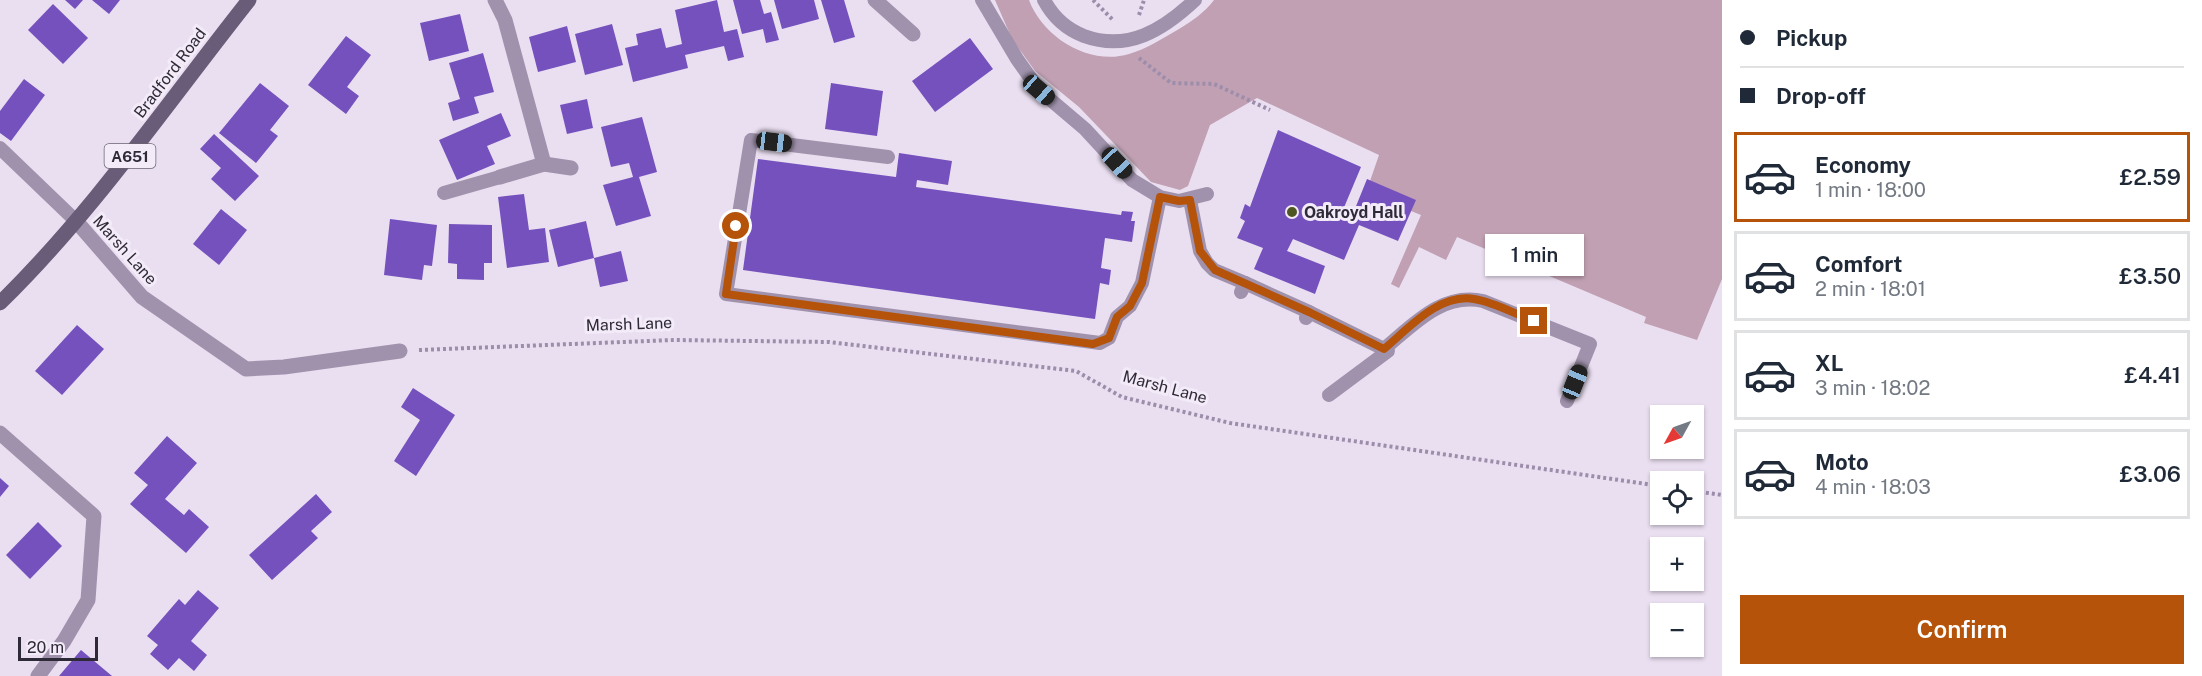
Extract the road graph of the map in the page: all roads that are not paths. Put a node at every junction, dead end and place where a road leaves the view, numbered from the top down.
1 (249, 0) edge
2 (495, 0) edge
3 (875, 0) edge
4 (982, 0) edge
5 (1044, 0) edge
6 (1195, 0) edge
7 (913, 34) dead end
8 (0, 148) edge
9 (888, 157) dead end
10 (544, 164) junction
11 (571, 168) dead end
12 (500, 177) joint
13 (444, 193) dead end
14 (1207, 194) dead end
15 (1160, 197) junction
16 (1190, 200) junction
17 (76, 221) junction
18 (2, 296) edge
19 (1384, 349) junction
20 (400, 351) road end
21 (1329, 395) dead end
22 (1567, 401) dead end
23 (0, 433) edge
24 (38, 676) edge

1 - 17 main road, Bradford Road / A651
2 - 10 street
3 - 7 street
4 - 15 lane
5 - 6 lane
8 - 17 lane
9 - 15 lane
10 - 11 street
10 - 12 street
12 - 13 lane
14 - 16 lane
15 - 16 lane
16 - 19 lane
17 - 18 main road, Bradford Road / A651
17 - 20 street, Marsh Lane
19 - 21 lane
19 - 22 lane
23 - 24 street

